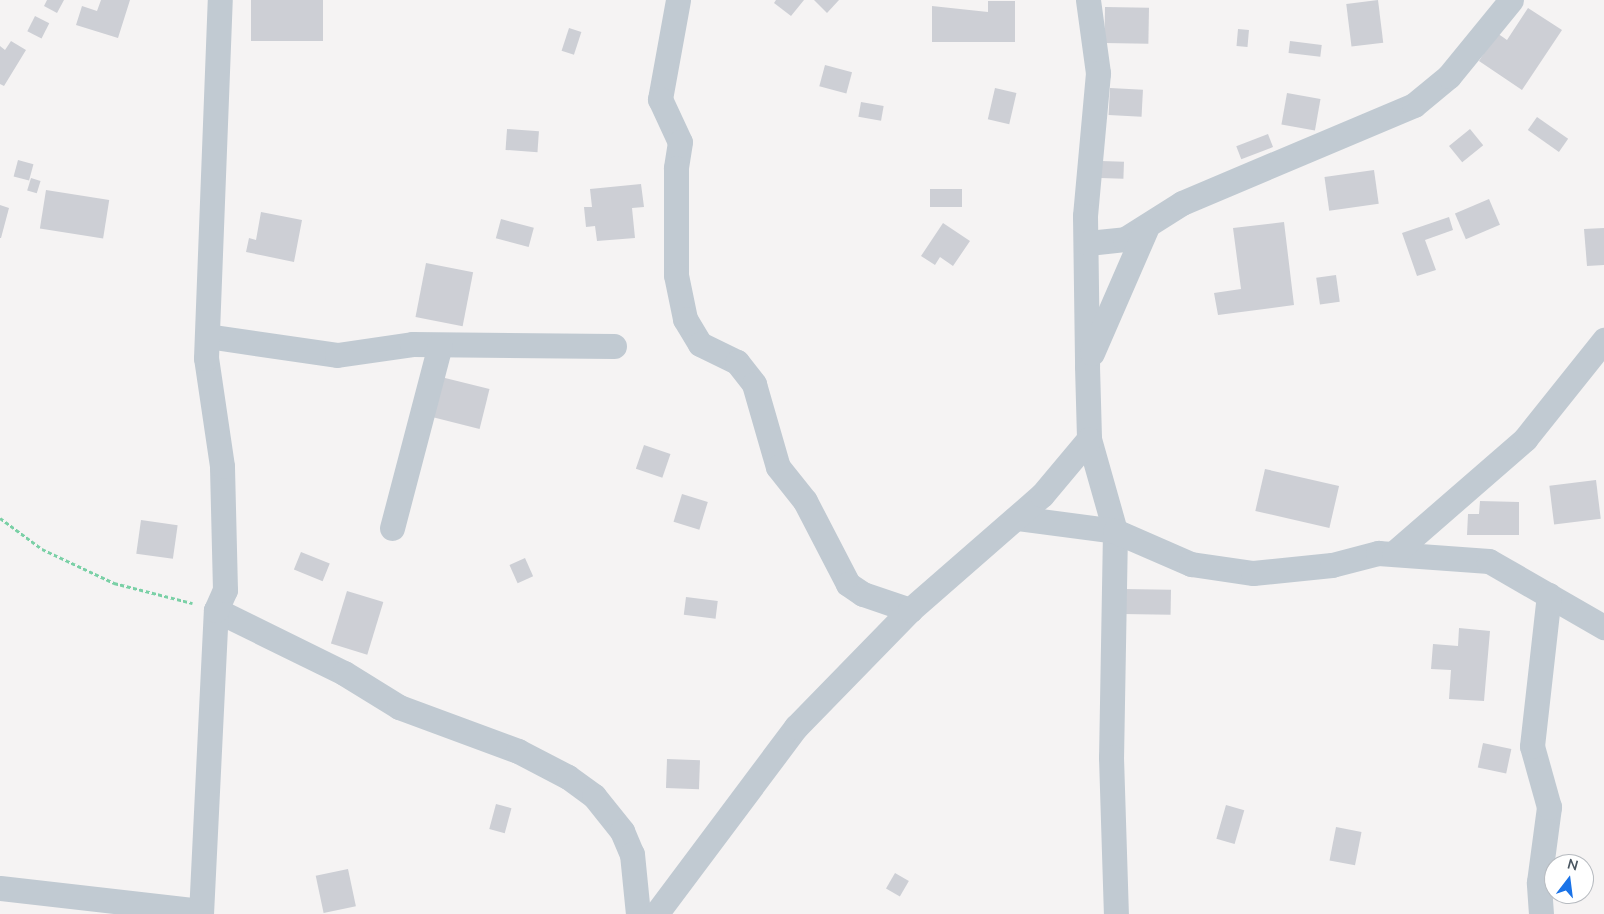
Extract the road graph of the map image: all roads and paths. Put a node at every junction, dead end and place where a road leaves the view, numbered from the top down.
1 (220, 0) edge
2 (678, 0) edge
3 (1088, 0) edge
4 (1511, 0) edge
5 (1146, 229) junction
6 (1088, 243) junction
7 (208, 336) junction
8 (1604, 340) edge
9 (440, 345) junction
10 (614, 346) dead end
11 (1087, 366) junction
12 (1090, 439) junction
13 (0, 518) edge
14 (1018, 518) junction
15 (392, 528) dead end
16 (1115, 531) junction
17 (1394, 553) junction
18 (1549, 595) junction
19 (216, 610) junction
20 (910, 610) junction
21 (1604, 627) edge
22 (0, 888) edge
23 (201, 912) edge
24 (638, 914) edge
25 (656, 914) edge
26 (1116, 914) edge
27 (1541, 914) edge

1 - 7 street
2 - 20 street
3 - 6 street
4 - 5 street
5 - 6 street
5 - 11 street
6 - 11 street
7 - 9 street
7 - 19 street
8 - 17 street
9 - 10 street
9 - 15 street
11 - 12 street
12 - 14 street
12 - 16 street
13 - 19 path
14 - 16 street
14 - 20 street
16 - 17 street
16 - 26 street
17 - 18 street
18 - 21 street
18 - 27 street
19 - 23 street
19 - 24 street
20 - 25 street
22 - 23 street

